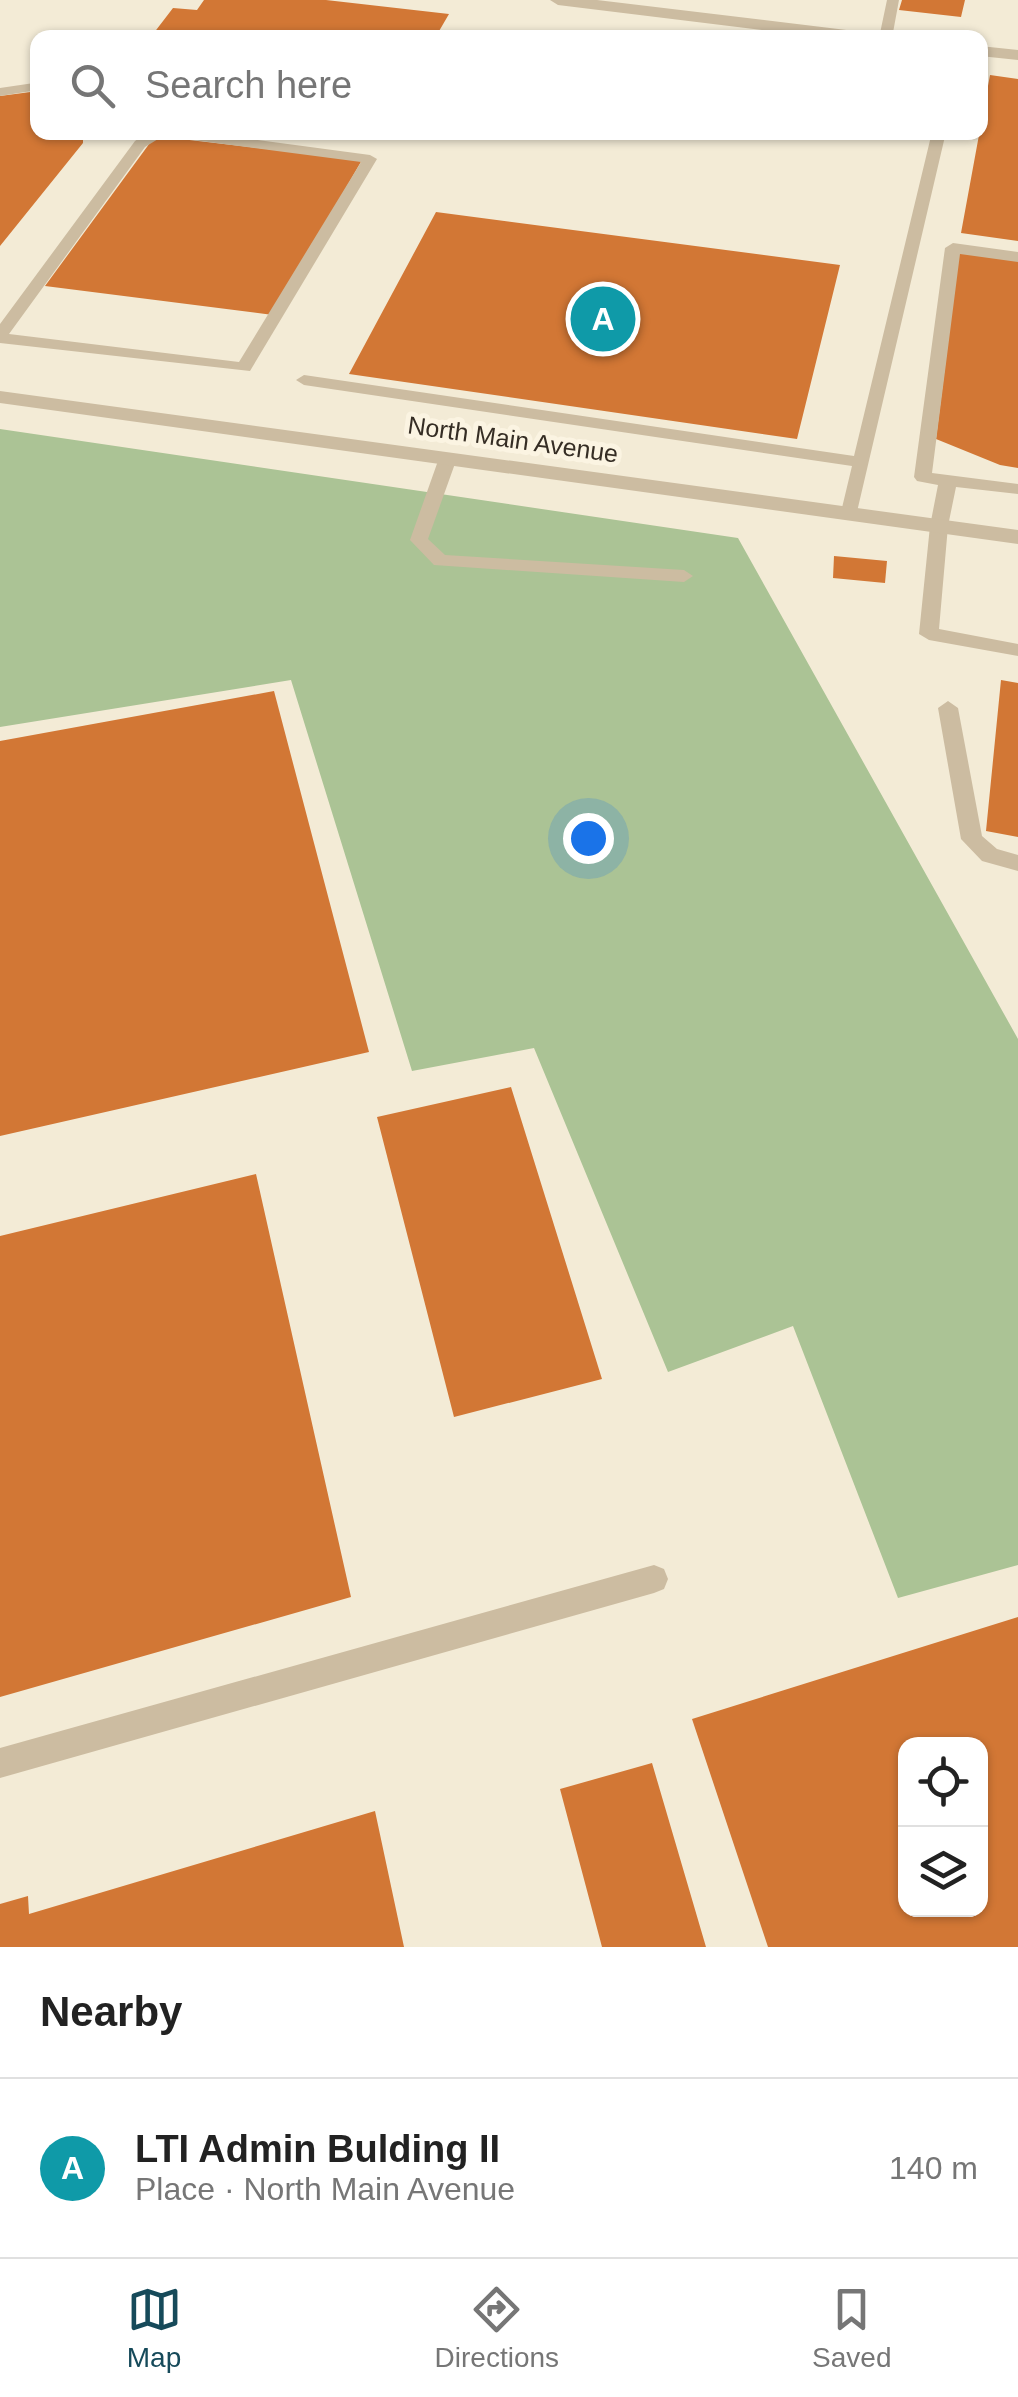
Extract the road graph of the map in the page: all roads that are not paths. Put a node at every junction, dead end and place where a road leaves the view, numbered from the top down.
1 (558, 0) edge
2 (893, 0) edge
3 (804, 30) edge
4 (887, 30) edge
5 (988, 51) edge
6 (1018, 55) edge
7 (30, 88) edge
8 (0, 92) edge
9 (147, 140) edge
10 (223, 140) edge
11 (937, 140) edge
12 (1018, 257) edge
13 (0, 337) edge
14 (304, 380) dead end
15 (0, 397) edge
16 (448, 458) junction
17 (860, 462) junction
18 (948, 481) junction
19 (1018, 490) edge
20 (850, 512) junction
21 (939, 526) junction
22 (1018, 538) edge
23 (684, 576) dead end
24 (1018, 650) edge
25 (948, 708) dead end
26 (1018, 863) edge
27 (654, 1580) dead end
28 (0, 1763) edge

1 - 3 street
2 - 4 lane
5 - 6 street
7 - 8 lane
9 - 13 lane
10 - 13 lane
11 - 17 lane
12 - 18 lane
14 - 17 lane
15 - 16 street, North Main Avenue
16 - 20 street, North Main Avenue
16 - 23 lane
17 - 20 lane
18 - 19 lane
18 - 21 lane
20 - 21 street, North Main Avenue
21 - 22 street, North Main Avenue
21 - 24 lane
25 - 26 lane
27 - 28 lane

